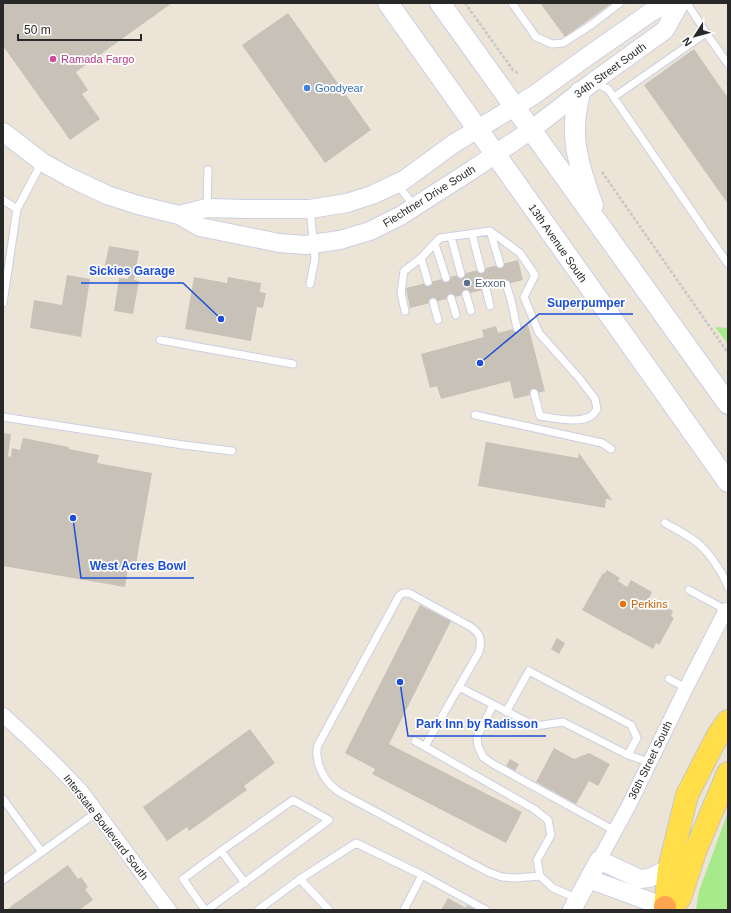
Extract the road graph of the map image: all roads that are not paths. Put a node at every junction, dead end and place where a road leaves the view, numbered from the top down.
1 (388, 3) edge
2 (440, 3) edge
3 (512, 3) edge
4 (620, 3) edge
5 (671, 3) edge
6 (680, 3) edge
7 (687, 3) edge
8 (706, 33) junction
9 (728, 64) edge
10 (586, 87) junction
11 (614, 98) junction
12 (515, 107) junction
13 (478, 129) junction
14 (531, 130) junction
15 (3, 132) edge
16 (495, 154) junction
17 (42, 162) junction
18 (208, 170) dead end
19 (396, 184) junction
20 (3, 200) edge
21 (207, 208) junction
22 (415, 208) junction
23 (17, 209) junction
24 (310, 209) junction
25 (179, 215) junction
26 (602, 227) junction
27 (490, 231) junction
28 (472, 234) junction
29 (451, 237) junction
30 (314, 244) junction
31 (435, 244) junction
32 (422, 258) junction
33 (500, 264) dead end
34 (728, 264) edge
35 (481, 269) dead end
36 (461, 274) dead end
37 (446, 278) dead end
38 (428, 282) dead end
39 (310, 284) dead end
40 (506, 284) dead end
41 (486, 289) dead end
42 (466, 294) dead end
43 (524, 297) junction
44 (451, 298) dead end
45 (511, 300) junction
46 (433, 302) dead end
47 (3, 303) edge
48 (490, 306) dead end
49 (405, 311) dead end
50 (471, 311) dead end
51 (456, 315) dead end
52 (438, 320) dead end
53 (517, 328) dead end
54 (160, 340) dead end
55 (293, 364) dead end
56 (534, 394) dead end
57 (728, 404) edge
58 (475, 415) dead end
59 (3, 417) edge
60 (611, 449) dead end
61 (232, 451) dead end
62 (728, 482) edge
63 (665, 523) dead end
64 (728, 588) edge
65 (689, 590) dead end
66 (727, 608) edge
67 (669, 679) dead end
68 (459, 687) junction
69 (686, 688) junction
70 (493, 705) junction
71 (506, 712) junction
72 (3, 715) edge
73 (728, 721) edge
74 (415, 741) dead end
75 (425, 746) junction
76 (628, 755) junction
77 (649, 762) junction
78 (728, 773) edge
79 (3, 799) edge
80 (97, 812) junction
81 (615, 830) junction
82 (221, 851) junction
83 (42, 852) junction
84 (599, 860) junction
85 (669, 868) junction
86 (422, 875) junction
87 (540, 876) junction
88 (300, 879) junction
89 (589, 879) junction
90 (3, 880) edge
91 (245, 883) junction
92 (575, 905) edge
93 (326, 909) edge
94 (665, 909) edge
95 (169, 910) edge
96 (206, 910) edge
97 (258, 910) edge
98 (404, 910) edge
99 (486, 910) edge

1 - 13 main road, 13th Avenue South
2 - 12 main road
3 - 4 lane
5 - 12 street
6 - 10 street, 34th Street South
7 - 8 lane
8 - 9 lane
8 - 11 lane
10 - 11 lane
10 - 14 street, 34th Street South
10 - 26 main road
11 - 34 lane
12 - 13 street, Fiechtner Drive South
12 - 14 main road
13 - 16 main road, 13th Avenue South
13 - 19 street, Fiechtner Drive South
14 - 16 street, Fiechtner Drive South
14 - 26 main road
15 - 17 street, Fiechtner Drive South
16 - 22 street, Fiechtner Drive South
16 - 62 main road, 13th Avenue South
17 - 23 lane
17 - 25 street, Fiechtner Drive South
18 - 21 lane
19 - 22 lane
19 - 24 street, Fiechtner Drive South
20 - 23 lane
21 - 24 street, Fiechtner Drive South
21 - 25 street, Fiechtner Drive South
22 - 30 street, Fiechtner Drive South
23 - 47 lane
24 - 30 lane
25 - 30 street, Fiechtner Drive South
26 - 57 main road
27 - 28 lane
27 - 33 lane
27 - 43 lane
28 - 29 lane
28 - 35 lane
29 - 31 lane
29 - 36 lane
30 - 39 lane
31 - 32 lane
31 - 37 lane
32 - 38 lane
32 - 49 lane
40 - 45 lane
41 - 48 lane
42 - 50 lane
43 - 45 lane
43 - 56 lane
44 - 51 lane
45 - 53 lane
46 - 52 lane
54 - 55 lane
58 - 60 lane
59 - 61 lane
63 - 64 lane
65 - 66 lane
66 - 69 street, 36th Street South
67 - 69 lane
68 - 70 lane
68 - 75 lane
68 - 87 lane
69 - 77 street, 36th Street South
70 - 71 lane
70 - 81 lane
71 - 76 lane
71 - 76 lane
72 - 80 street, Interstate Boulevard South
73 - 85 main road
74 - 75 lane
75 - 87 lane
76 - 77 lane
77 - 81 street, 36th Street South
78 - 94 main road
79 - 83 lane
80 - 83 lane
80 - 95 street, Interstate Boulevard South
81 - 84 street, 36th Street South
82 - 91 lane
82 - 91 lane
82 - 96 lane
83 - 90 lane
84 - 85 street
84 - 89 street, 36th Street South
85 - 94 main road
86 - 88 lane
86 - 98 lane
86 - 99 lane
87 - 92 lane
88 - 93 lane
88 - 97 lane
89 - 92 street, 36th Street South
89 - 94 street
91 - 96 lane

